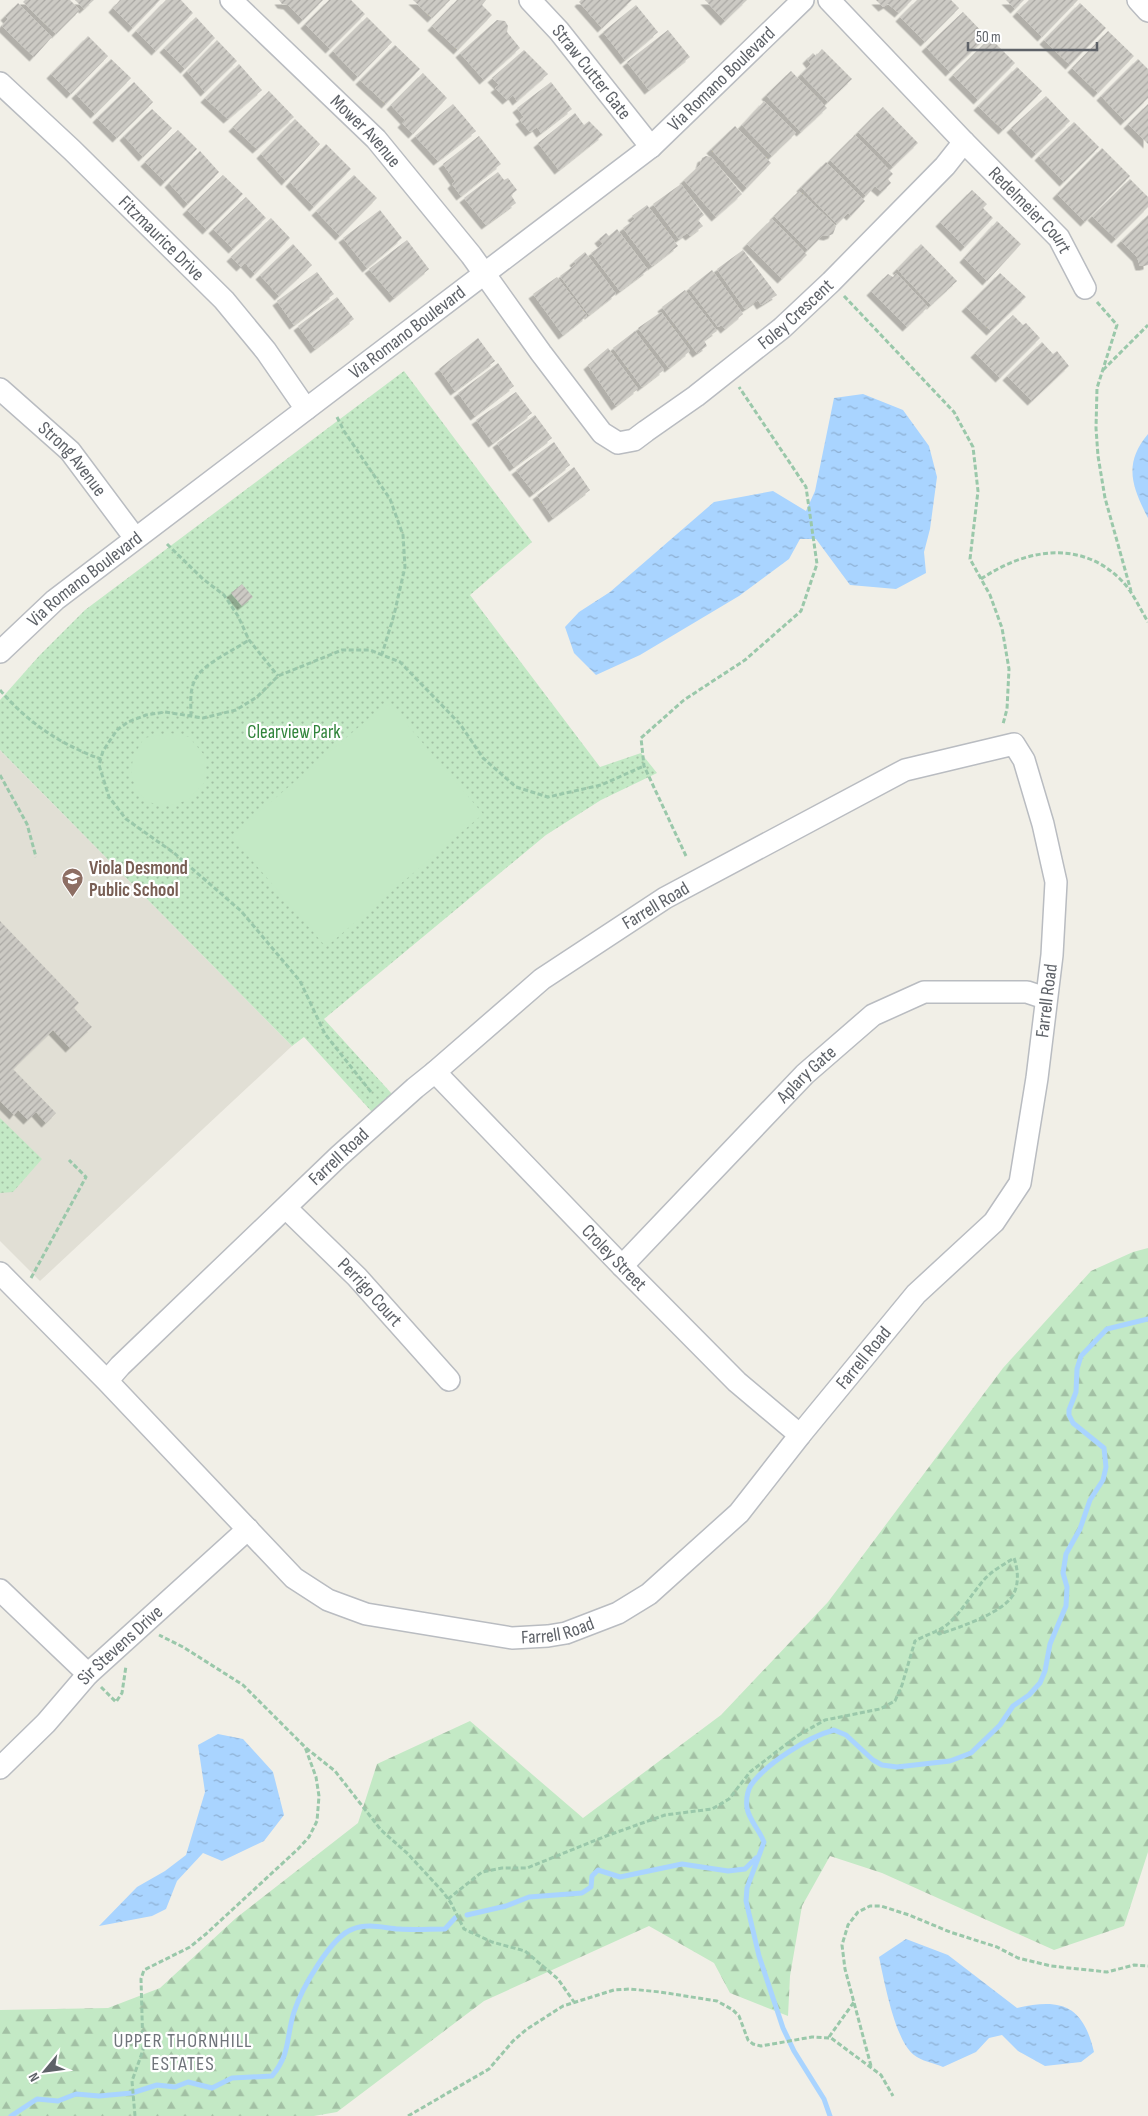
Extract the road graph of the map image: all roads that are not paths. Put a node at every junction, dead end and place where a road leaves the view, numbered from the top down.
1 (231, 0) edge
2 (530, 0) edge
3 (803, 0) edge
4 (829, 0) edge
5 (1138, 0) edge
6 (1148, 11) edge
7 (0, 83) edge
8 (964, 142) junction
9 (651, 147) junction
10 (484, 275) junction
11 (1085, 288) road end
12 (0, 389) edge
13 (306, 409) junction
14 (135, 538) junction
15 (0, 652) edge
16 (1046, 998) junction
17 (435, 1072) junction
18 (286, 1208) junction
19 (622, 1266) junction
20 (0, 1273) edge
21 (449, 1380) dead end
22 (107, 1381) junction
23 (800, 1435) junction
24 (248, 1529) junction
25 (0, 1590) edge
26 (88, 1674) junction
27 (0, 1768) edge

1 - 10 street, Mower Avenue
2 - 9 street, Straw Cutter Gate
3 - 9 street, Via Romano Boulevard
4 - 8 street
5 - 6 street
7 - 13 street, Fitzmaurice Drive
8 - 10 street, Foley Crescent
8 - 11 street, Redelmeier Court
9 - 10 street, Via Romano Boulevard
10 - 13 street, Via Romano Boulevard
12 - 14 street, Strong Avenue
13 - 14 street, Via Romano Boulevard
14 - 15 street, Via Romano Boulevard
16 - 17 street, Farrell Road
16 - 19 street, Aplary Gate
16 - 23 street, Farrell Road
17 - 18 street, Farrell Road
17 - 19 street, Croley Street
18 - 21 street, Perrigo Court
18 - 22 street, Farrell Road
19 - 23 street, Croley Street
20 - 22 street, Farrell Road
22 - 24 street, Farrell Road
23 - 24 street, Farrell Road
24 - 26 street, Sir Stevens Drive
25 - 26 street
26 - 27 street, Sir Stevens Drive

